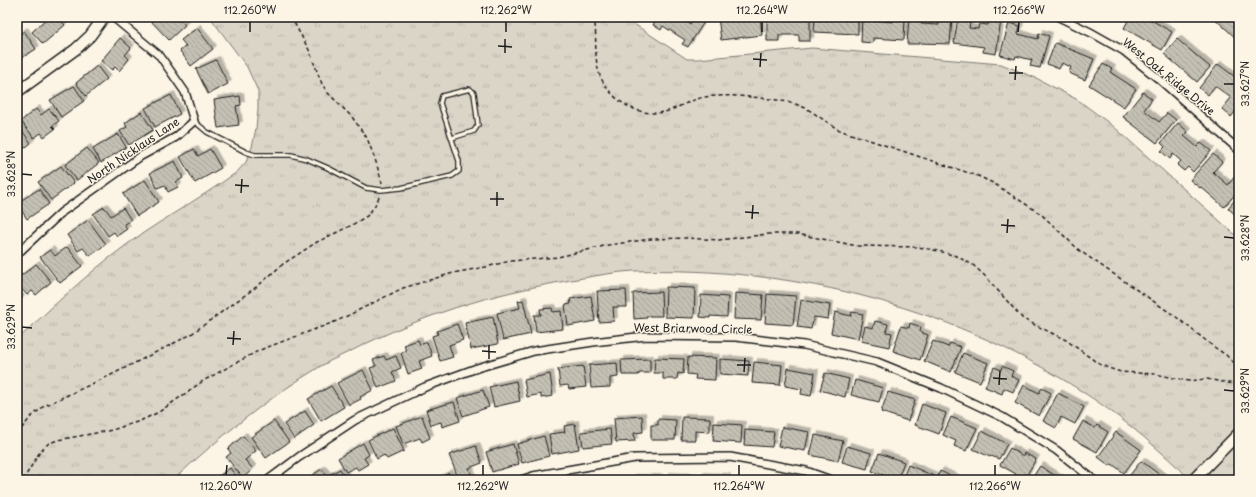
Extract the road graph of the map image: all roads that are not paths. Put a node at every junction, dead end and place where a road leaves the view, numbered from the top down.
1 (104, 17) edge
2 (113, 17) edge
3 (1059, 17) edge
4 (17, 92) edge
5 (194, 121) junction
6 (452, 138) junction
7 (1239, 150) edge
8 (17, 254) edge
9 (1239, 433) edge
10 (268, 480) edge
11 (521, 480) edge
12 (831, 480) edge
13 (1094, 480) edge
14 (1193, 480) edge

1 - 4 street
2 - 5 street, North Nicklaus Lane
3 - 7 street, West Oak Ridge Drive
5 - 6 lane
5 - 8 street, North Nicklaus Lane
6 - 6 lane
9 - 14 street
10 - 13 street, West Briarwood Circle
11 - 12 street

